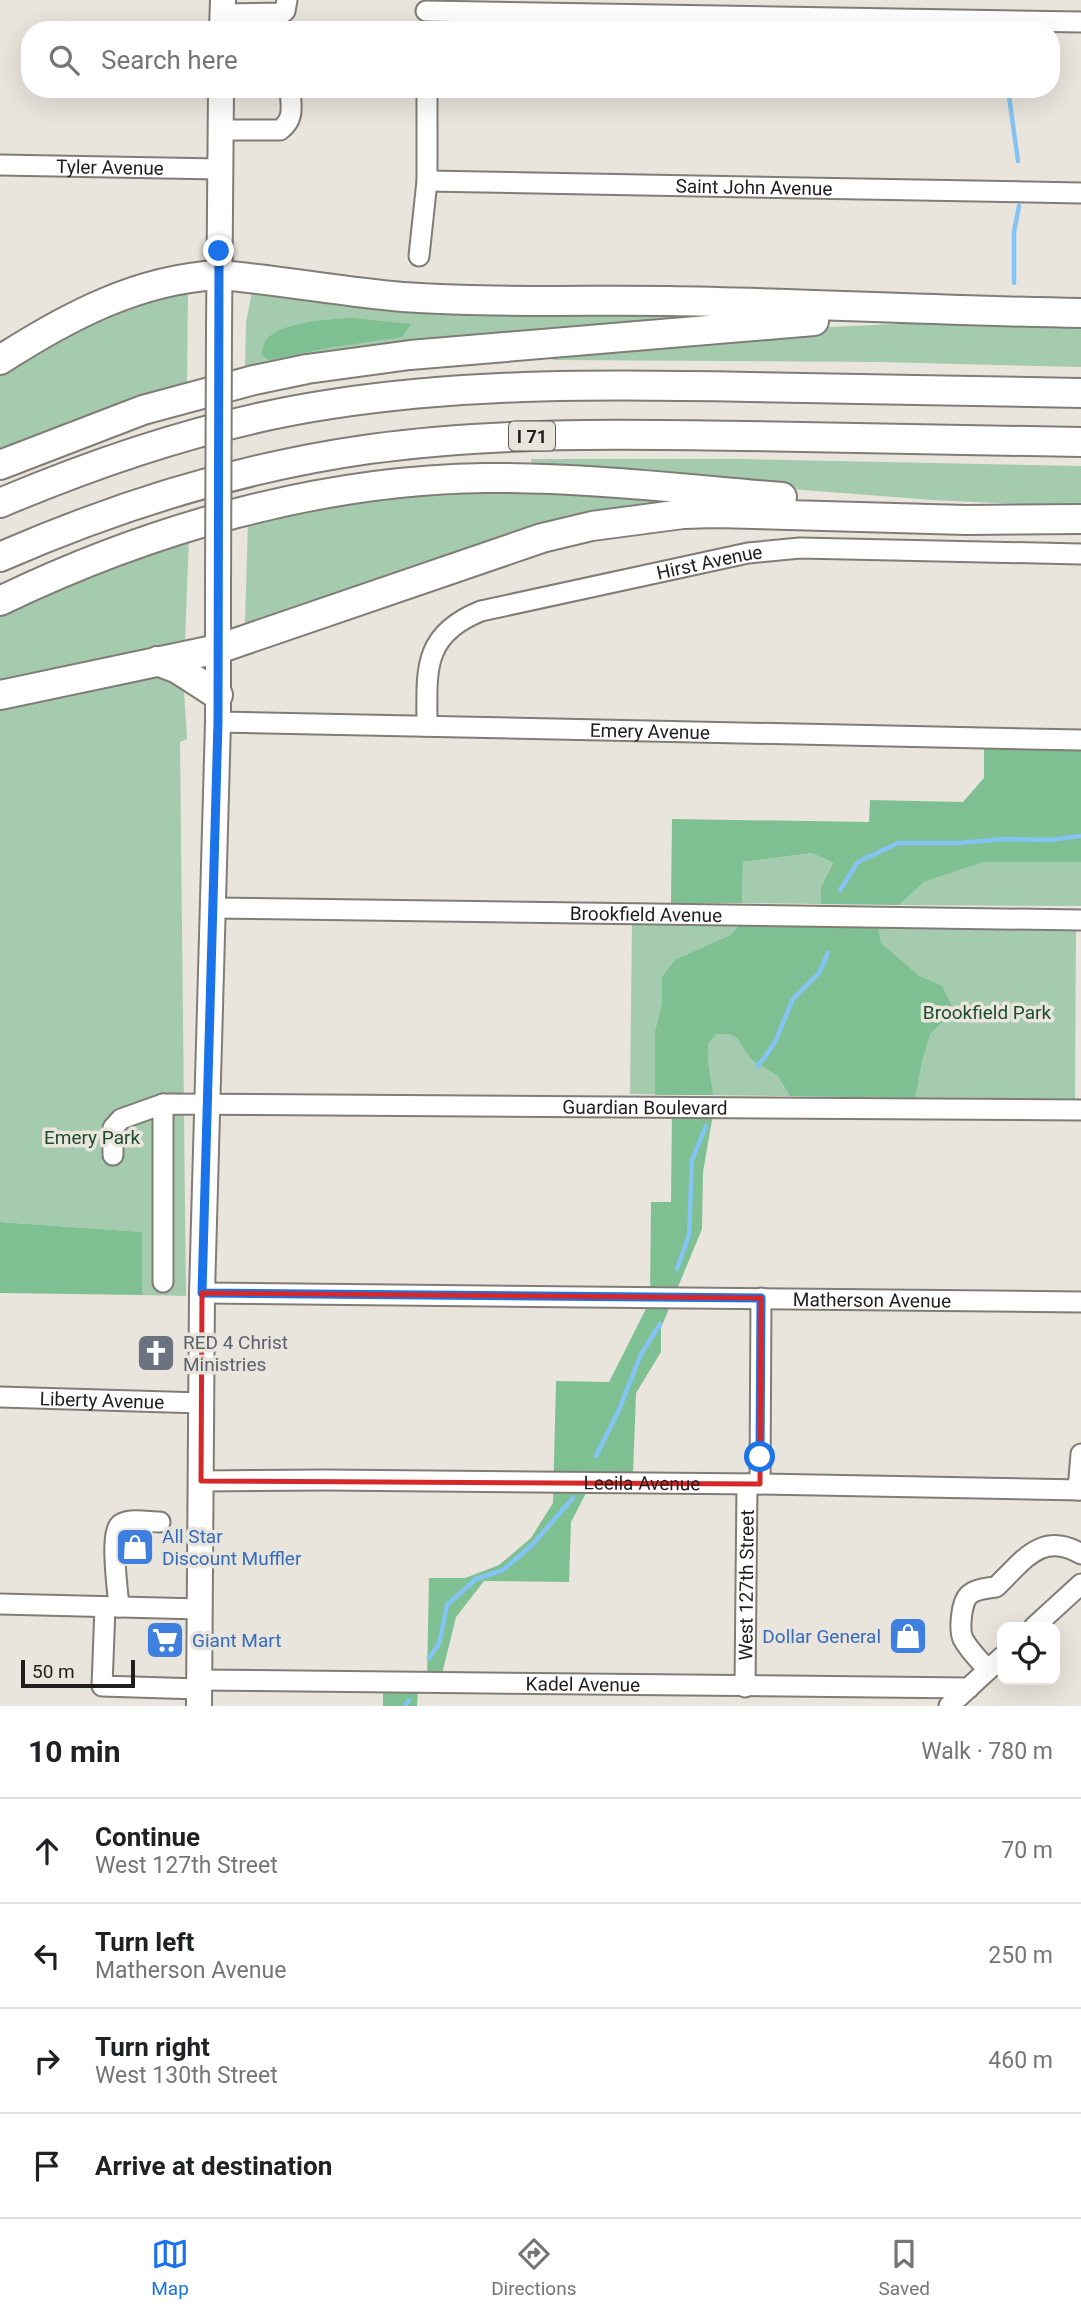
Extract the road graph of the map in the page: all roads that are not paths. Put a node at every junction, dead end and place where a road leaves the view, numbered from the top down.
1 (287, 0) edge
2 (426, 14) edge
3 (223, 15) edge
4 (999, 21) edge
5 (1060, 22) edge
6 (1081, 22) edge
7 (221, 98) edge
8 (291, 98) edge
9 (427, 98) edge
10 (220, 131) junction
11 (0, 165) edge
12 (219, 169) junction
13 (427, 181) junction
14 (1081, 193) edge
15 (419, 256) dead end
16 (219, 275) junction
17 (928, 310) junction
18 (1081, 313) edge
19 (0, 360) edge
20 (1081, 393) edge
21 (1081, 442) edge
22 (0, 465) edge
23 (0, 503) edge
24 (1080, 519) edge
25 (1081, 554) edge
26 (0, 557) edge
27 (0, 601) edge
28 (218, 649) junction
29 (157, 661) junction
30 (0, 695) edge
31 (218, 709) junction
32 (427, 726) junction
33 (1081, 740) edge
34 (212, 908) junction
35 (1081, 920) edge
36 (208, 1103) junction
37 (163, 1104) junction
38 (1081, 1110) edge
39 (113, 1156) dead end
40 (163, 1282) dead end
41 (202, 1293) junction
42 (761, 1298) junction
43 (1081, 1302) edge
44 (0, 1397) edge
45 (202, 1403) junction
46 (1081, 1454) edge
47 (201, 1481) junction
48 (753, 1484) junction
49 (1079, 1490) edge
50 (160, 1522) dead end
51 (1081, 1554) edge
52 (1081, 1584) edge
53 (0, 1604) edge
54 (112, 1607) junction
55 (201, 1609) junction
56 (1039, 1622) edge
57 (995, 1663) edge
58 (745, 1687) junction
59 (968, 1688) junction
60 (199, 1692) edge
61 (949, 1706) edge

1 - 3 street
2 - 4 street
5 - 6 street
7 - 10 main road
8 - 10 street
9 - 13 street
10 - 12 main road
11 - 12 street, Tyler Avenue
12 - 16 main road
13 - 14 street, Saint John Avenue
13 - 15 street
16 - 17 highway
16 - 19 highway
16 - 28 main road, bridge
17 - 18 highway
17 - 22 highway
20 - 23 highway
21 - 26 highway, I 71
24 - 27 highway
24 - 28 highway
25 - 32 street, Hirst Avenue
28 - 29 highway
28 - 31 main road
29 - 30 highway
29 - 31 highway
31 - 32 street, Emery Avenue
31 - 34 main road
32 - 33 street, Emery Avenue
34 - 35 street, Brookfield Avenue
34 - 36 main road
36 - 37 street, Guardian Boulevard
36 - 38 street, Guardian Boulevard
36 - 41 main road
37 - 39 street, Guardian Boulevard
37 - 40 street
41 - 42 street, Matherson Avenue
41 - 45 main road
42 - 43 street, Matherson Avenue
42 - 48 street, West 127th Street
44 - 45 street, Liberty Avenue
45 - 47 main road
46 - 49 street
47 - 48 street, Leeila Avenue
47 - 55 main road
48 - 49 street, Leeila Avenue
48 - 58 street, West 127th Street
50 - 54 street
51 - 57 street
52 - 56 street
53 - 54 street
54 - 55 street
54 - 60 street, Kadel Avenue
55 - 60 main road
57 - 59 street
58 - 59 street, Kadel Avenue
58 - 60 street, Kadel Avenue
59 - 61 street

